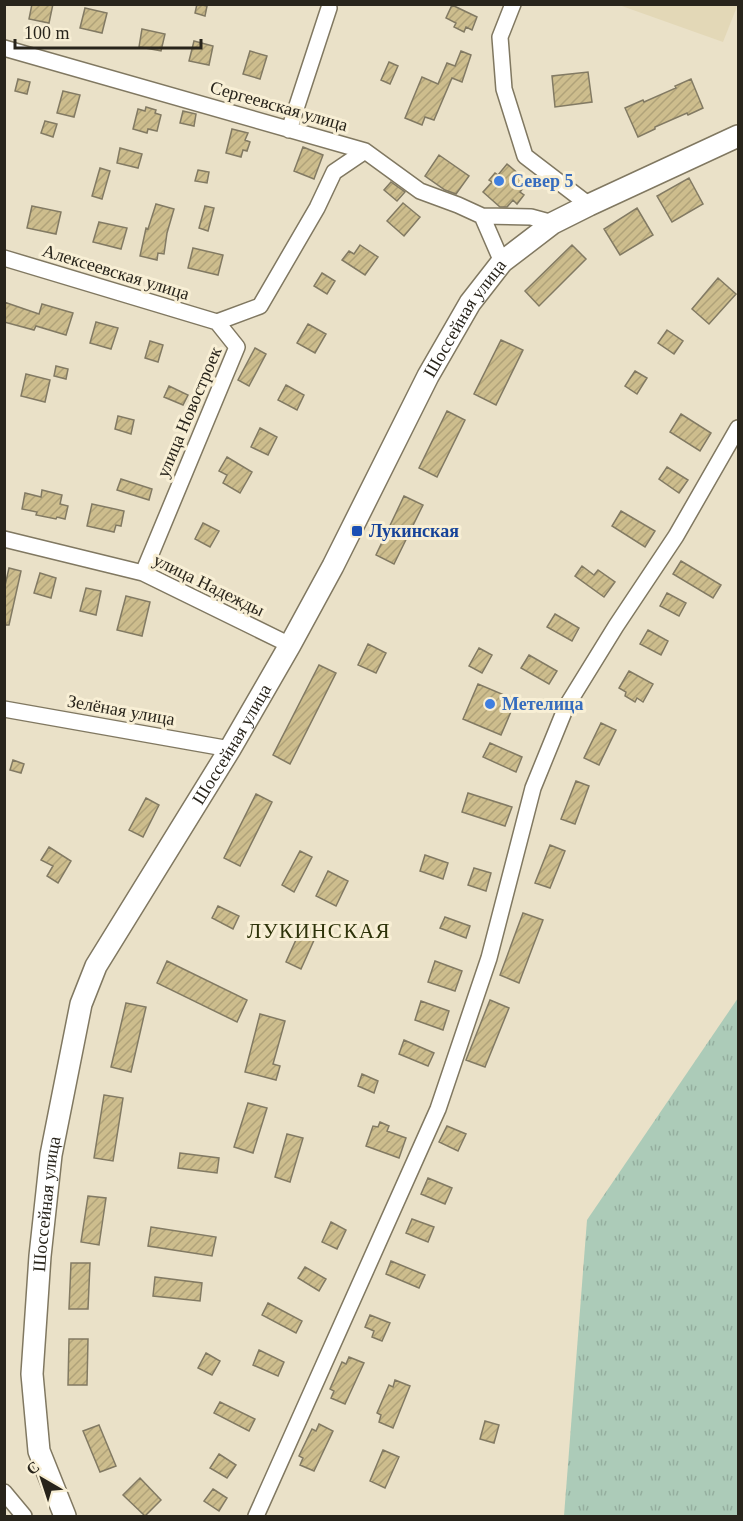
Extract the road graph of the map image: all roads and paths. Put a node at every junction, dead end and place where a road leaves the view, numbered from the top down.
1 (513, 4) edge
2 (329, 8) dead end
3 (4, 48) edge
4 (289, 130) junction
5 (738, 136) edge
6 (365, 151) junction
7 (589, 205) junction
8 (482, 216) junction
9 (553, 223) junction
10 (4, 258) edge
11 (502, 262) junction
12 (217, 322) junction
13 (738, 428) edge
14 (4, 539) edge
15 (143, 573) junction
16 (290, 645) junction
17 (4, 709) edge
18 (231, 749) junction
19 (4, 1492) edge
20 (24, 1516) edge
21 (65, 1516) edge
22 (256, 1516) edge

1 - 7 street
2 - 4 street
3 - 4 street, Сергеевская улица
4 - 6 street, Сергеевская улица
5 - 7 main road, Шоссейная улица
6 - 8 street, Сергеевская улица
6 - 12 street, улица Новостроек
7 - 9 main road, Шоссейная улица
8 - 9 street
8 - 11 street
9 - 11 main road, Шоссейная улица
10 - 12 street, Алексеевская улица
11 - 16 main road, Шоссейная улица
12 - 15 street, улица Новостроек
13 - 22 street
14 - 15 street, улица Надежды
15 - 16 street, улица Надежды
16 - 18 main road, Шоссейная улица
17 - 18 street, Зелёная улица
18 - 21 main road, Шоссейная улица
19 - 20 street

